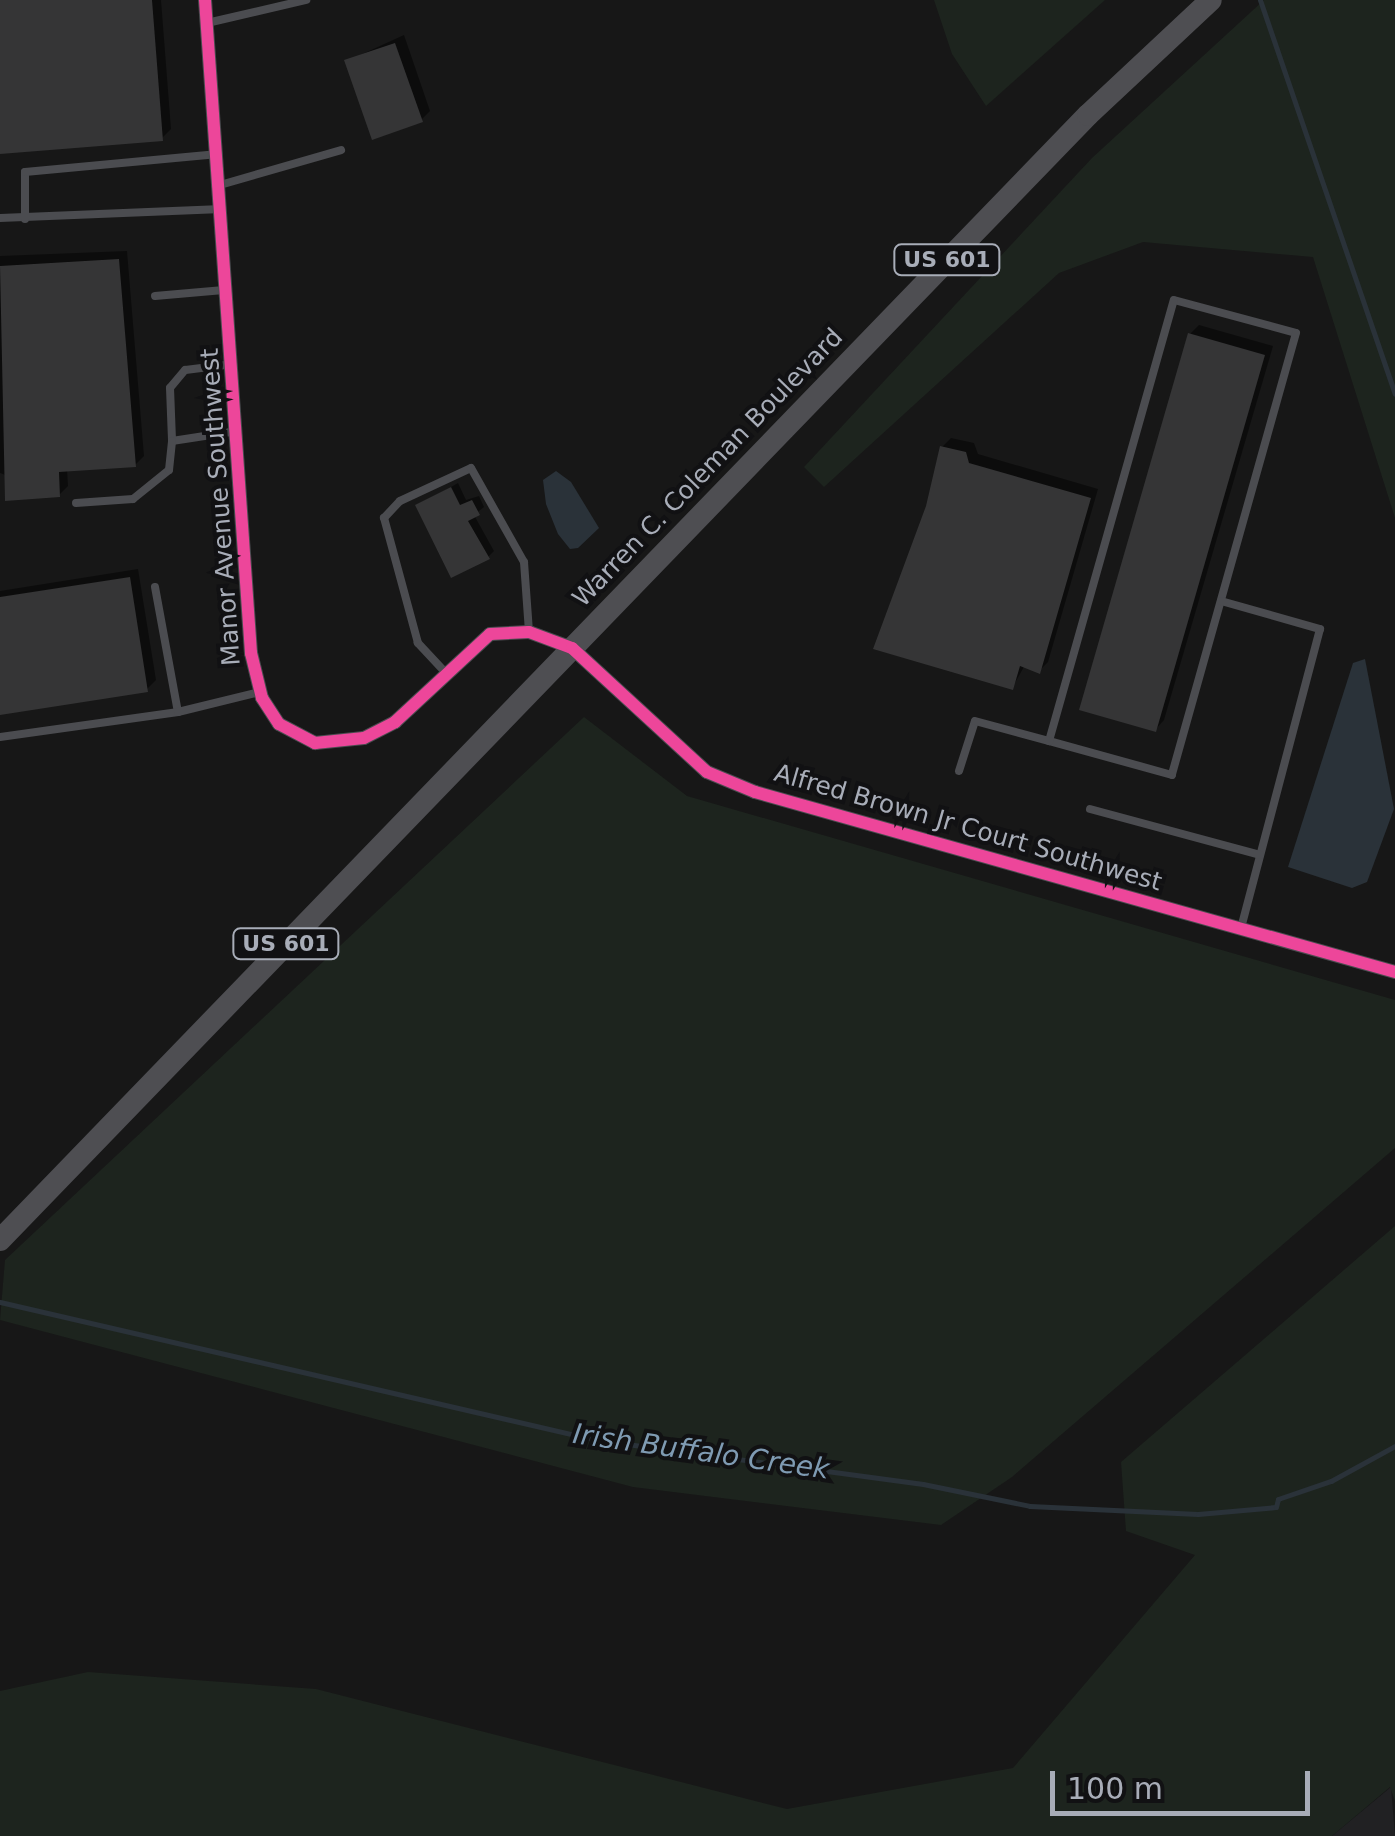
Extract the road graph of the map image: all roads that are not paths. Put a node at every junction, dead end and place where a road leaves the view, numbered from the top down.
1 (205, 0) edge
2 (306, 0) edge
3 (1211, 0) edge
4 (207, 23) junction
5 (341, 150) dead end
6 (218, 154) junction
7 (220, 185) junction
8 (222, 209) junction
9 (0, 218) edge
10 (25, 219) junction
11 (229, 290) junction
12 (155, 296) dead end
13 (233, 364) junction
14 (236, 431) junction
15 (172, 441) junction
16 (76, 503) dead end
17 (155, 588) dead end
18 (1221, 600) junction
19 (529, 632) junction
20 (572, 648) junction
21 (445, 672) junction
22 (260, 692) junction
23 (178, 712) junction
24 (0, 737) edge
25 (1050, 741) junction
26 (959, 771) dead end
27 (1090, 808) dead end
28 (1260, 856) junction
29 (1241, 929) junction
30 (1395, 972) edge
31 (0, 1240) edge

1 - 4 street, Manor Avenue Southwest
2 - 4 lane
3 - 20 highway, Warren C. Coleman Boulevard / US 601
4 - 6 street, Manor Avenue Southwest
5 - 7 lane
6 - 7 street, Manor Avenue Southwest
6 - 10 lane
7 - 8 street, Manor Avenue Southwest
8 - 10 lane
8 - 11 street, Manor Avenue Southwest
9 - 10 lane
11 - 12 lane
11 - 13 street, Manor Avenue Southwest
13 - 14 street, Manor Avenue Southwest
13 - 15 lane
14 - 15 lane
14 - 22 street, Manor Avenue Southwest
15 - 16 lane
17 - 23 lane
18 - 25 lane
18 - 25 lane
18 - 28 lane
19 - 20 street
19 - 21 street, Manor Avenue Southwest
19 - 21 lane
20 - 29 street, Alfred Brown Jr Court Southwest
20 - 31 highway, Warren C. Coleman Boulevard / US 601
21 - 22 street, Manor Avenue Southwest
22 - 23 lane
23 - 24 lane
25 - 26 lane
27 - 28 lane
28 - 29 lane
29 - 30 street, Alfred Brown Jr Court Southwest

